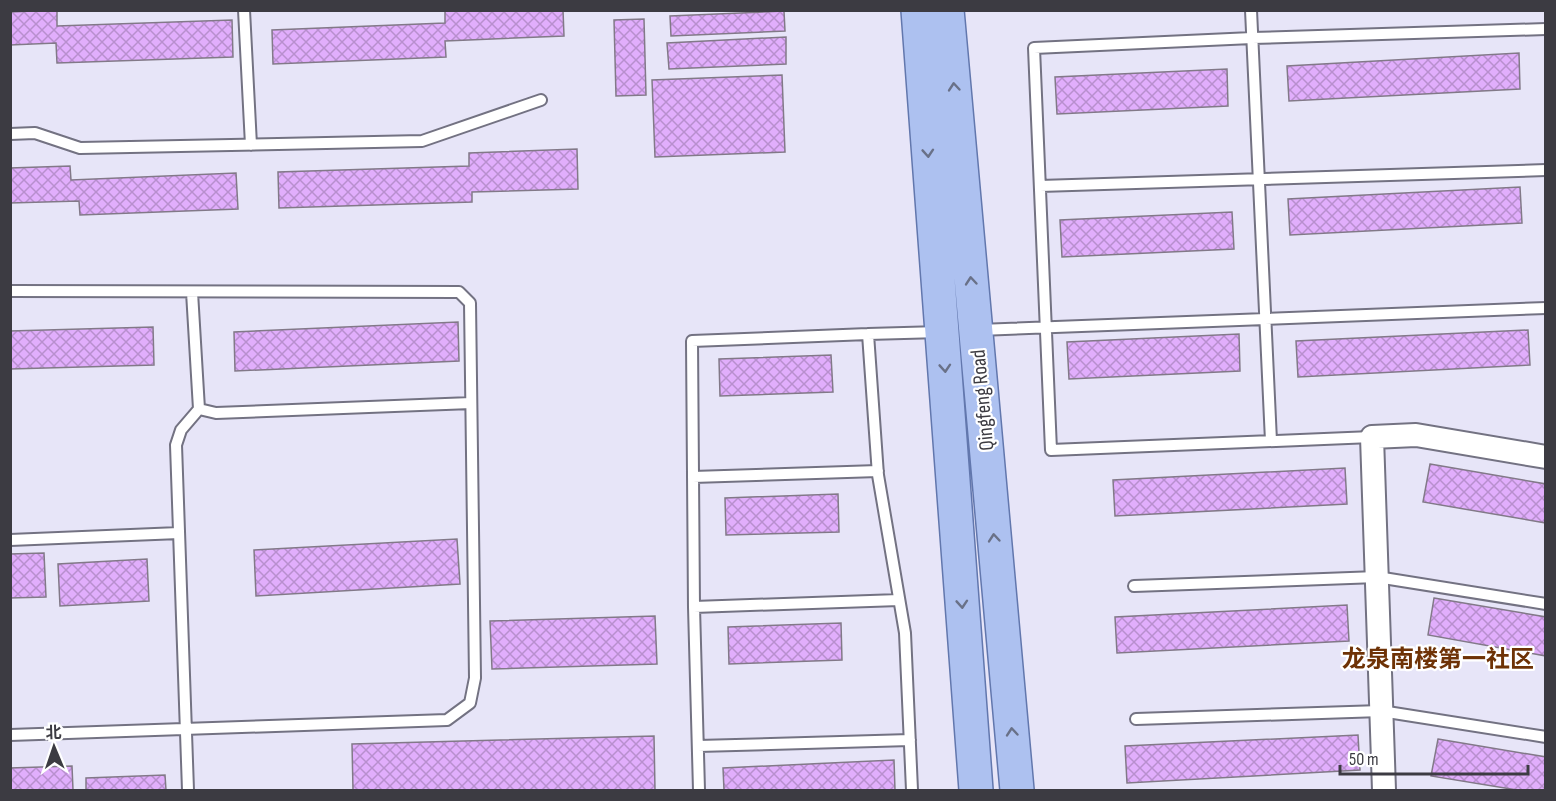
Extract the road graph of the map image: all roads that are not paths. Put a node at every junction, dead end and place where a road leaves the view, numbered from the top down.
1 (244, 10) edge
2 (918, 10) edge
3 (947, 10) edge
4 (1251, 10) edge
5 (1545, 29) edge
6 (1252, 38) junction
7 (541, 100) dead end
8 (10, 134) edge
9 (251, 145) junction
10 (1545, 170) edge
11 (1258, 179) junction
12 (1040, 186) junction
13 (10, 291) edge
14 (192, 292) junction
15 (1545, 308) edge
16 (1265, 319) junction
17 (1045, 327) junction
18 (951, 331) dead end
19 (962, 331) dead end
20 (868, 334) junction
21 (471, 403) junction
22 (199, 409) junction
23 (1372, 437) junction
24 (1271, 441) junction
25 (1545, 457) edge
26 (878, 471) junction
27 (693, 477) junction
28 (179, 533) junction
29 (10, 540) edge
30 (1377, 577) junction
31 (1134, 586) dead end
32 (899, 600) junction
33 (1545, 604) edge
34 (694, 607) junction
35 (1381, 711) junction
36 (1136, 719) dead end
37 (186, 729) junction
38 (10, 735) edge
39 (1545, 737) edge
40 (910, 740) junction
41 (698, 746) junction
42 (188, 790) edge
43 (699, 790) edge
44 (912, 790) edge
45 (976, 790) edge
46 (1017, 790) edge
47 (1384, 790) edge

1 - 9 lane
2 -> 45 main road, Qingfeng Road
46 -> 3 main road, Qingfeng Road
4 - 6 lane
5 - 6 lane
6 - 11 lane
6 - 12 lane
7 - 9 lane
8 - 9 lane
10 - 11 lane
11 - 12 lane
11 - 16 lane
12 - 17 lane
13 - 14 lane
14 - 21 lane
14 - 22 lane
15 - 16 lane
16 - 17 lane
16 - 24 lane
17 - 19 lane
17 - 24 lane
18 - 20 lane
20 - 26 lane
20 - 27 lane
21 - 22 lane
21 - 37 lane
22 - 28 lane
23 - 24 lane
23 - 25 street
23 - 30 street
26 - 27 lane
26 - 32 lane
27 - 34 lane
28 - 29 lane
28 - 37 lane
30 - 31 lane
30 - 33 lane
30 - 35 street
32 - 34 lane
32 - 40 lane
34 - 41 lane
35 - 36 lane
35 - 39 lane
35 - 47 street
37 - 38 lane
37 - 42 lane
40 - 41 lane
40 - 44 lane
41 - 43 lane

